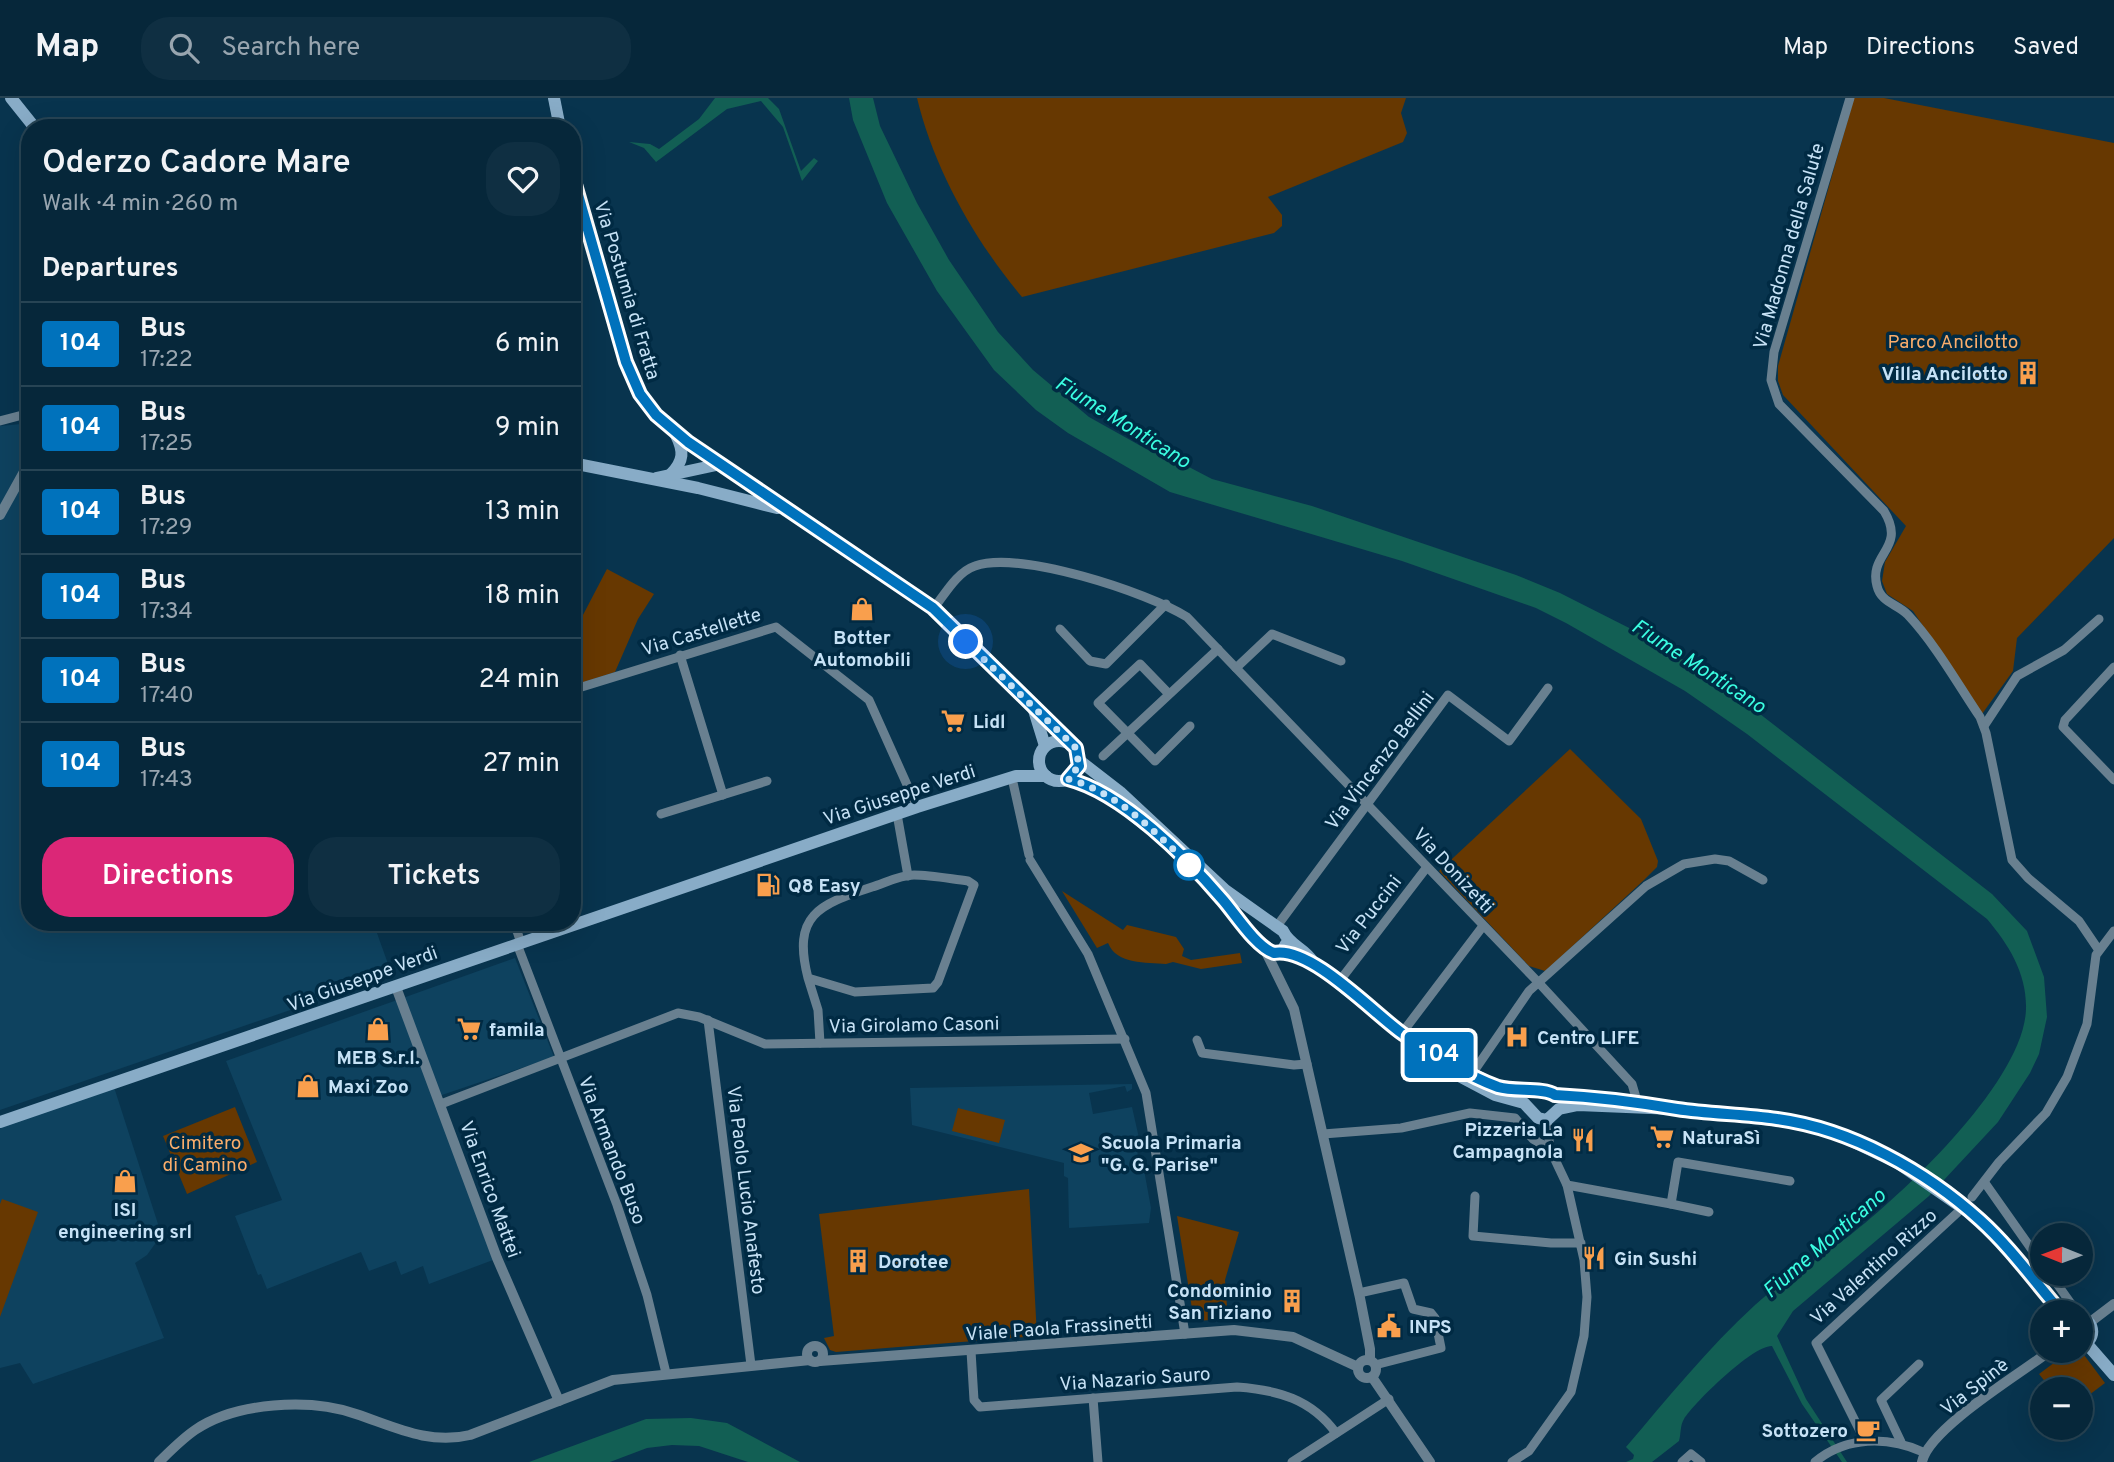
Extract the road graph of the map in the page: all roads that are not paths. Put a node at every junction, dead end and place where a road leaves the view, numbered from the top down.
1 (11, 98) edge
2 (554, 98) edge
3 (1850, 98) edge
4 (27, 119) edge
5 (558, 119) edge
6 (581, 205) edge
7 (21, 416) edge
8 (0, 421) edge
9 (676, 433) junction
10 (720, 464) junction
11 (581, 465) edge
12 (670, 474) junction
13 (21, 479) edge
14 (653, 479) junction
15 (698, 488) junction
16 (794, 513) junction
17 (0, 515) edge
18 (1166, 604) junction
19 (933, 608) junction
20 (2099, 619) dead end
21 (1059, 629) dead end
22 (1218, 649) junction
23 (680, 655) junction
24 (1341, 661) dead end
25 (2114, 667) edge
26 (1236, 668) junction
27 (581, 687) edge
28 (1548, 688) dead end
29 (1168, 693) junction
30 (1031, 704) junction
31 (1190, 726) dead end
32 (1984, 726) junction
33 (1126, 732) junction
34 (1071, 743) junction
35 (1045, 746) junction
36 (1103, 756) dead end
37 (1039, 759) junction
38 (1080, 761) junction
39 (1046, 776) junction
40 (1014, 777) junction
41 (1068, 779) junction
42 (2114, 780) edge
43 (767, 781) dead end
44 (723, 794) junction
45 (1368, 803) junction
46 (917, 807) junction
47 (661, 814) dead end
48 (897, 814) junction
49 (1427, 867) junction
50 (908, 876) junction
51 (1763, 880) dead end
52 (581, 919) edge
53 (1271, 923) junction
54 (1483, 926) junction
55 (517, 931) edge
56 (549, 931) edge
57 (2114, 931) edge
58 (1254, 936) junction
59 (519, 944) junction
60 (1264, 948) junction
61 (1283, 948) junction
62 (2098, 949) junction
63 (1277, 971) junction
64 (808, 978) junction
65 (1538, 982) junction
66 (1338, 983) junction
67 (396, 986) junction
68 (708, 1020) junction
69 (1403, 1033) junction
70 (1125, 1039) junction
71 (1197, 1041) dead end
72 (820, 1043) junction
73 (559, 1058) junction
74 (1307, 1064) junction
75 (1472, 1074) junction
76 (1538, 1093) junction
77 (1555, 1095) junction
78 (1637, 1101) junction
79 (441, 1104) junction
80 (1530, 1108) junction
81 (1559, 1109) junction
82 (1675, 1109) junction
83 (1547, 1120) junction
84 (0, 1122) edge
85 (1323, 1134) junction
86 (1550, 1149) junction
87 (1790, 1181) dead end
88 (1984, 1183) junction
89 (1567, 1185) junction
90 (1475, 1196) dead end
91 (1972, 1197) dead end
92 (1671, 1204) junction
93 (1709, 1212) dead end
94 (1956, 1213) dead end
95 (1581, 1242) junction
96 (2030, 1247) edge
97 (1359, 1293) junction
98 (2052, 1300) edge
99 (2114, 1304) edge
100 (2093, 1316) edge
101 (1185, 1334) junction
102 (971, 1351) junction
103 (2093, 1354) edge
104 (1373, 1363) junction
105 (2033, 1363) edge
106 (1919, 1364) dead end
107 (751, 1365) junction
108 (1358, 1367) junction
109 (666, 1373) junction
110 (2114, 1375) edge
111 (1372, 1377) junction
112 (1093, 1398) junction
113 (1389, 1399) junction
114 (559, 1401) junction
115 (1336, 1433) junction
116 (1864, 1441) junction
117 (1900, 1442) junction
118 (1923, 1457) edge
119 (159, 1462) edge
120 (1098, 1462) edge
121 (1292, 1462) edge
122 (1430, 1462) edge
123 (1512, 1462) edge
124 (1682, 1462) edge
125 (1701, 1462) edge
126 (1815, 1462) edge

1 - 4 main road
2 - 5 main road
3 - 32 street, Via Madonna della Salute
6 - 9 main road, Via Postumia di Fratta
7 - 8 street
9 - 10 main road, Via Postumia di Fratta
9 - 12 main road
10 - 12 main road
10 - 15 main road
10 - 16 main road, Via Postumia di Fratta
11 - 14 main road
12 - 14 main road
13 - 17 street
14 - 15 main road
15 - 16 main road
16 - 19 main road, Via Postumia di Fratta
18 - 19 street, Via Donizetti
18 - 21 street
18 - 22 street, Via Donizetti
19 - 30 main road, Via Postumia di Fratta
20 - 32 street
22 - 26 street, Via Donizetti
22 - 29 street
23 - 27 street, Via Castellette
23 - 44 street
23 - 46 street, Via Castellette
24 - 26 street
25 - 42 street
26 - 45 street, Via Donizetti
28 - 45 street, Via Vincenzo Bellini
29 - 33 street
29 - 33 street
30 - 34 main road, Via Postumia di Fratta
30 - 35 main road
31 - 33 street
32 - 62 street, Via Madonna della Salute
33 - 36 street
34 - 35 main road
34 - 38 main road
35 - 37 main road
37 - 39 main road
37 - 40 main road, Via Giuseppe Verdi
38 - 41 main road
38 - 53 main road
39 - 40 main road, Via Giuseppe Verdi
39 - 41 main road
40 - 46 main road, Via Giuseppe Verdi
40 - 70 street
41 - 58 main road
43 - 44 street
44 - 47 street
45 - 49 street, Via Donizetti
45 - 53 street, Via Vincenzo Bellini
46 - 48 main road, Via Giuseppe Verdi
48 - 50 street
48 - 52 main road, Via Giuseppe Verdi
49 - 54 street, Via Donizetti
49 - 66 street, Via Puccini
50 - 64 street
50 - 64 street
51 - 65 street
53 - 58 main road
53 - 61 main road
54 - 65 street, Via Donizetti
54 - 69 street
55 - 59 street, Via Armando Buso
56 - 59 main road, Via Giuseppe Verdi
57 - 62 street
58 - 60 main road
59 - 67 main road, Via Giuseppe Verdi
59 - 73 street, Via Armando Buso
60 - 61 main road
60 - 63 street
61 - 63 street
61 - 66 main road
62 - 88 street
63 - 74 street
64 - 72 street
65 - 75 street
65 - 78 street, Via Donizetti
66 - 69 main road
67 - 79 street, Via Enrico Mattei
67 - 84 main road, Via Giuseppe Verdi
68 - 72 street, Via Girolamo Casoni
68 - 73 street, Via Girolamo Casoni
68 - 107 street, Via Paolo Lucio Anafesto
69 - 75 main road
69 - 80 main road
70 - 72 street, Via Girolamo Casoni
70 - 101 street
71 - 74 street
73 - 79 street, Via Girolamo Casoni
73 - 109 street, Via Armando Buso
74 - 85 street
75 - 76 main road
76 - 77 main road
76 - 80 main road
77 - 78 main road
77 - 81 main road
78 - 82 main road
79 - 114 street, Via Enrico Mattei
80 - 83 main road
81 - 82 main road
81 - 83 main road
82 - 98 main road
83 - 86 street
85 - 86 street
85 - 97 street
86 - 89 street
87 - 92 street
88 - 91 street
88 - 96 street
89 - 92 street
89 - 95 street
90 - 95 street
92 - 93 street
94 - 116 street, Via Valentino Rizzo
95 - 123 street
97 - 104 street
97 - 104 street
99 - 100 street
101 - 102 street, Viale Paola Frassinetti
101 - 108 street, Viale Paola Frassinetti
102 - 107 street, Viale Paola Frassinetti
102 - 112 street, Via Nazario Sauro
103 - 110 main road
104 - 108 street
104 - 111 street
105 - 118 street, Via Spinè
106 - 117 street
107 - 109 street, Viale Paola Frassinetti
108 - 111 street, Viale Paola Frassinetti
109 - 114 street, Viale Paola Frassinetti
111 - 113 street
112 - 115 street, Via Nazario Sauro
112 - 120 street
113 - 115 street
113 - 122 street
114 - 119 street, Viale Paola Frassinetti
115 - 121 street
116 - 117 street
116 - 126 street
117 - 118 street
124 - 125 street

